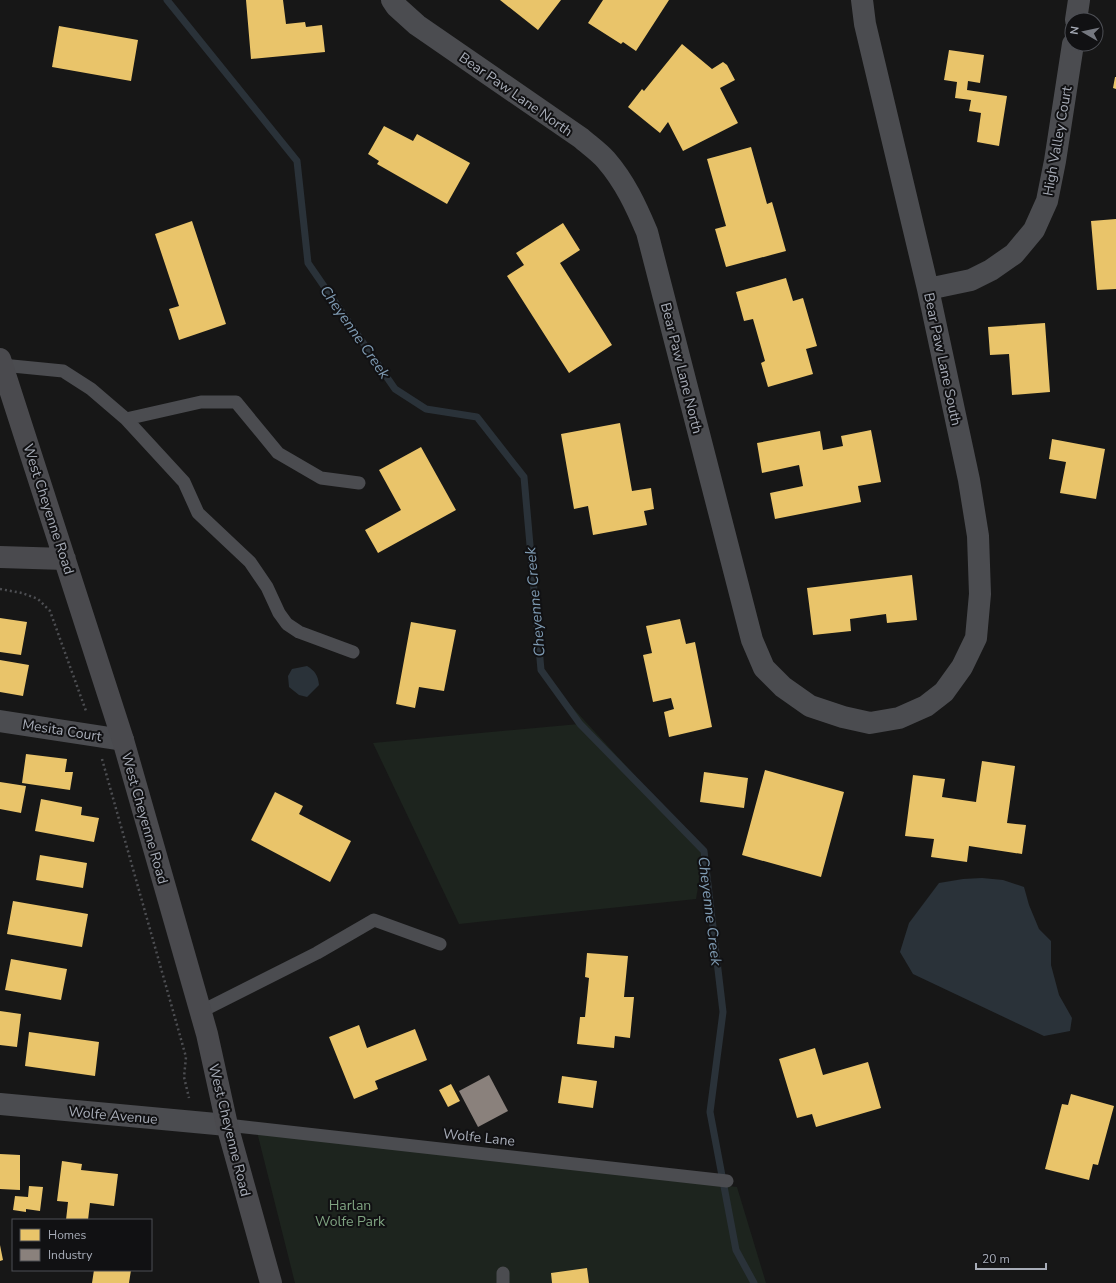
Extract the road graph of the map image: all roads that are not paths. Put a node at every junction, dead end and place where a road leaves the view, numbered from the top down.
1 (392, 0) edge
2 (862, 0) edge
3 (1079, 0) edge
4 (1077, 12) edge
5 (1072, 52) edge
6 (928, 289) junction
7 (1, 362) edge
8 (8, 405) edge
9 (126, 419) junction
10 (359, 483) dead end
11 (0, 557) edge
12 (65, 558) junction
13 (353, 652) dead end
14 (926, 706) joint
15 (0, 720) edge
16 (123, 740) junction
17 (440, 944) dead end
18 (200, 1012) junction
19 (0, 1104) edge
20 (227, 1125) junction
21 (727, 1181) dead end
22 (271, 1283) edge

1 - 14 street, Bear Paw Lane North
2 - 6 street, Bear Paw Lane South
3 - 4 street
5 - 6 street, High Valley Court
6 - 14 street, Bear Paw Lane South
7 - 8 main road, West Cheyenne Road
7 - 9 lane
8 - 12 main road, West Cheyenne Road
9 - 10 lane
9 - 13 lane
11 - 12 main road
12 - 16 main road, West Cheyenne Road
15 - 16 street, Mesita Court
16 - 18 main road, West Cheyenne Road
17 - 18 lane
18 - 20 main road, West Cheyenne Road
19 - 20 street, Wolfe Avenue
20 - 21 lane, Wolfe Lane
20 - 22 main road, West Cheyenne Road

